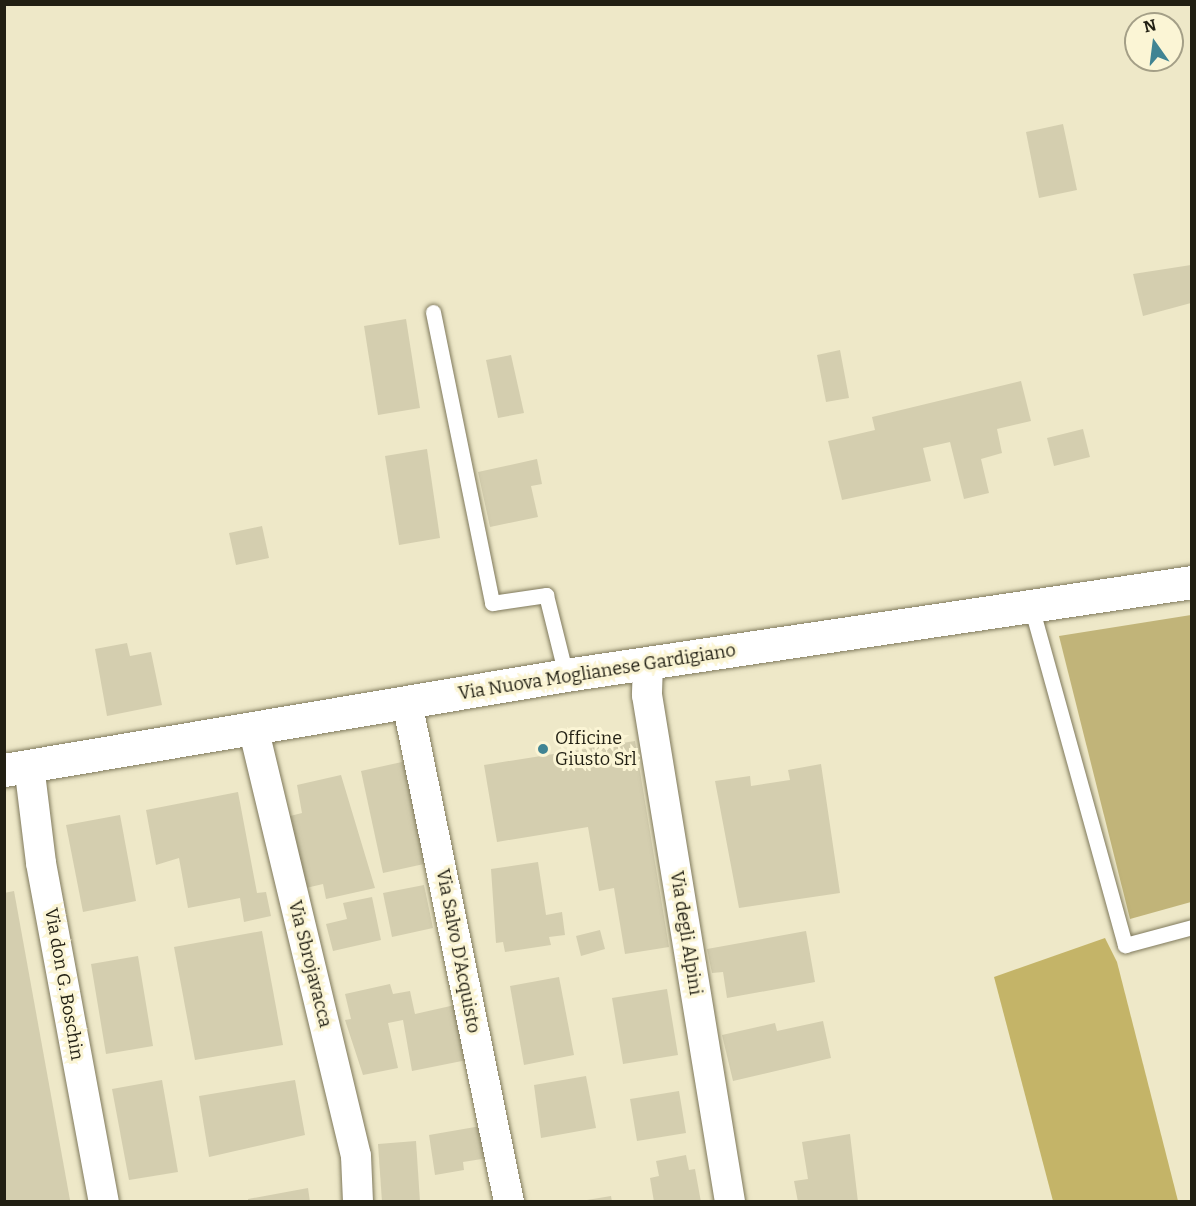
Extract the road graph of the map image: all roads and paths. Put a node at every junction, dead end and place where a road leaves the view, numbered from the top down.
1 (433, 312) dead end
2 (1191, 582) edge
3 (1031, 606) junction
4 (648, 664) junction
5 (566, 675) junction
6 (407, 702) junction
7 (253, 727) junction
8 (17, 768) edge
9 (1191, 927) edge
10 (104, 1202) edge
11 (358, 1202) edge
12 (509, 1202) edge
13 (730, 1202) edge

1 - 5 lane
2 - 3 main road, Via Nuova Moglianese Gardigiano
3 - 4 main road, Via Nuova Moglianese Gardigiano
3 - 9 lane
4 - 5 main road, Via Nuova Moglianese Gardigiano
4 - 13 street, Via degli Alpini
5 - 6 main road, Via Nuova Moglianese Gardigiano
6 - 7 main road, Via Nuova Moglianese Gardigiano
6 - 12 street, Via Salvo D'Acquisto
7 - 8 main road, Via Nuova Moglianese Gardigiano
7 - 11 street, Via Sbrojavacca
8 - 10 street, Via don G. Boschin

